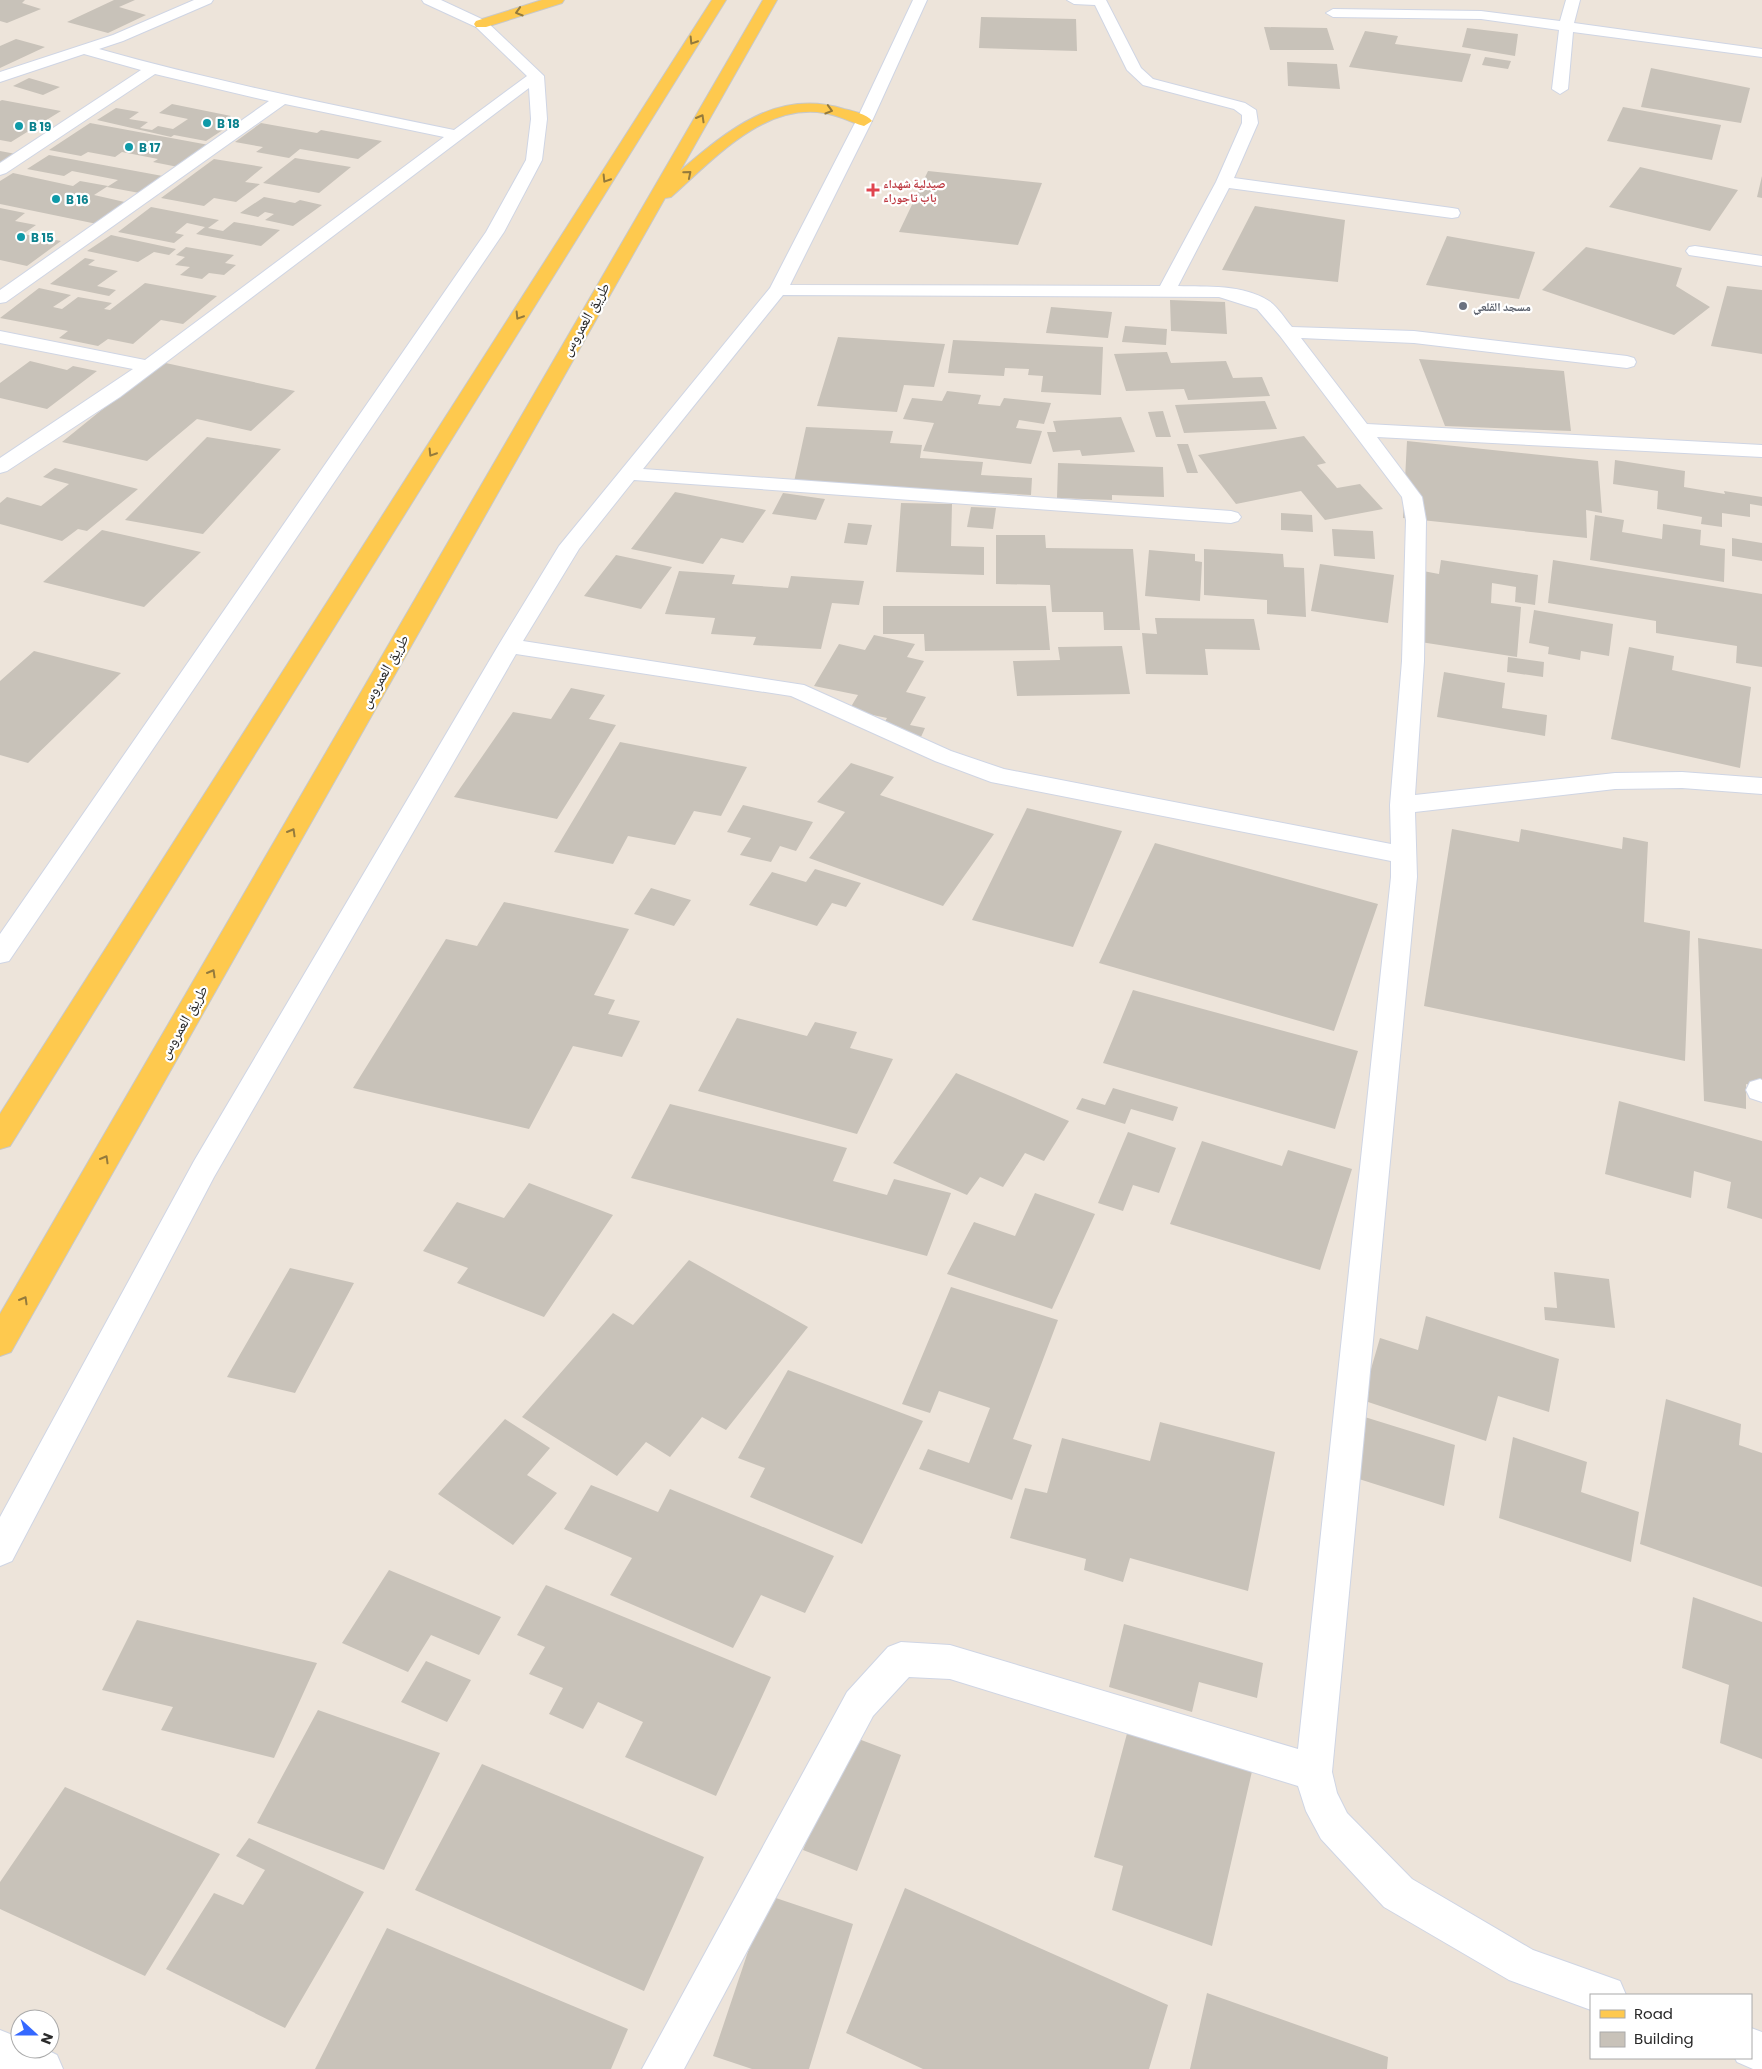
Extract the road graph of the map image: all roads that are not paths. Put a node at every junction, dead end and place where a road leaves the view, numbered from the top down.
1 (206, 0) edge
2 (430, 0) edge
3 (557, 0) edge
4 (719, 0) edge
5 (770, 0) edge
6 (920, 0) edge
7 (1074, 0) edge
8 (1573, 0) edge
9 (1100, 1) edge
10 (1333, 13) dead end
11 (481, 24) junction
12 (1566, 28) junction
13 (85, 50) junction
14 (1762, 53) edge
15 (153, 69) junction
16 (536, 76) junction
17 (0, 77) edge
18 (1560, 88) dead end
19 (282, 99) junction
20 (864, 121) junction
21 (457, 135) junction
22 (0, 170) edge
23 (1224, 182) junction
24 (651, 205) junction
25 (1452, 213) dead end
26 (1695, 251) dead end
27 (1762, 261) edge
28 (778, 290) junction
29 (1166, 292) junction
30 (0, 298) edge
31 (1287, 332) junction
32 (0, 337) edge
33 (1627, 362) dead end
34 (146, 366) junction
35 (1360, 430) junction
36 (1762, 452) edge
37 (0, 467) edge
38 (630, 474) junction
39 (1231, 517) dead end
40 (509, 646) junction
41 (1762, 786) edge
42 (1402, 805) junction
43 (1404, 855) junction
44 (0, 954) edge
45 (0, 1138) edge
46 (0, 1343) edge
47 (0, 1550) edge
48 (1314, 1772) junction
49 (1603, 1994) edge
50 (0, 2050) edge
51 (43, 2069) edge
52 (662, 2069) edge

1 - 13 street
2 - 11 street
3 -> 11 main road
4 -> 45 main road
24 -> 5 main road, طريق العمروس
6 - 20 street
7 - 9 street
8 - 12 street
9 - 23 street
10 - 12 street
11 - 16 street
12 - 14 street
12 - 18 street
13 - 15 street
13 - 17 street
15 - 19 street
15 - 22 street
16 - 21 street
16 - 44 street
19 - 21 street
19 - 30 street
24 -> 20 main road
20 - 28 street
21 - 34 street
23 - 25 street
23 - 29 street
46 -> 24 main road, طريق العمروس
26 - 27 street
28 - 29 street
28 - 38 street
29 - 31 street
31 - 33 street
31 - 35 street
32 - 34 street
34 - 37 street
35 - 36 street
35 - 42 street
38 - 39 street
38 - 40 street
40 - 43 street
40 - 47 street
41 - 42 street
42 - 43 street
43 - 48 street
48 - 49 street
48 - 52 street
50 - 51 street

